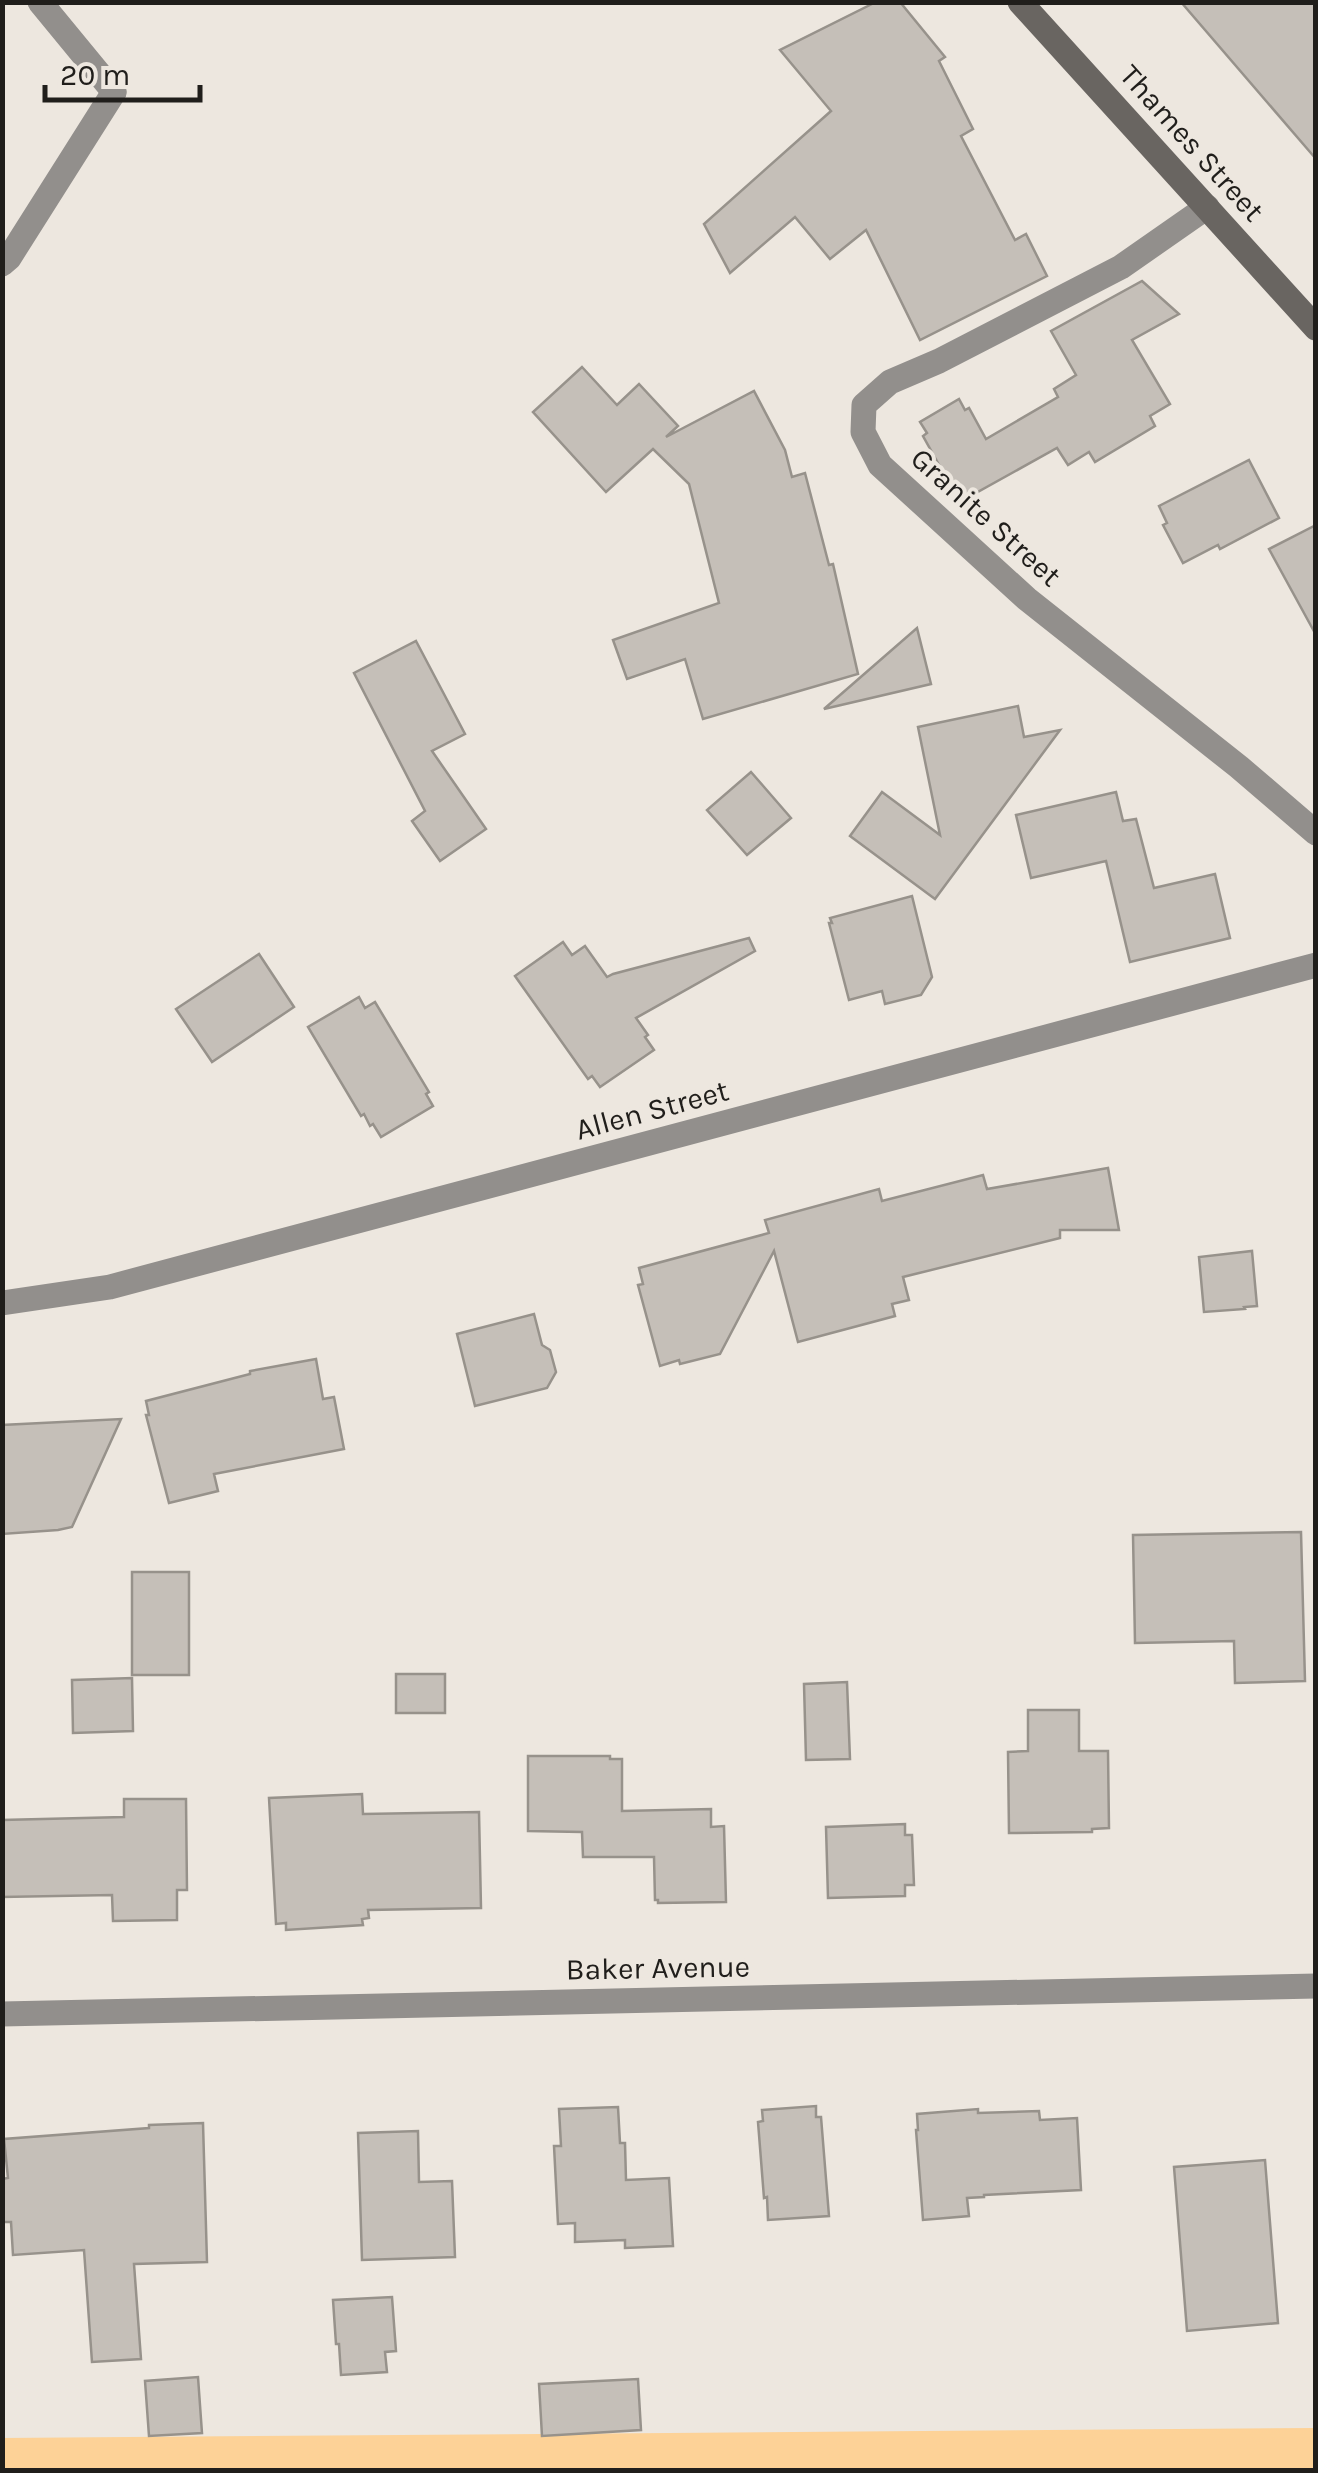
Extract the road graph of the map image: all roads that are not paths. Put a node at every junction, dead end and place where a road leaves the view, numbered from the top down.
1 (40, 2) edge
2 (1020, 2) edge
3 (1208, 207) junction
4 (2, 264) edge
5 (1316, 328) edge
6 (1316, 833) edge
7 (1316, 965) edge
8 (2, 1302) edge
9 (1316, 1986) edge
10 (2, 2014) edge

1 - 4 street
2 - 3 street, Thames Street
3 - 5 street, Thames Street
3 - 6 street, Granite Street
7 - 8 street, Allen Street
9 - 10 street, Baker Avenue

